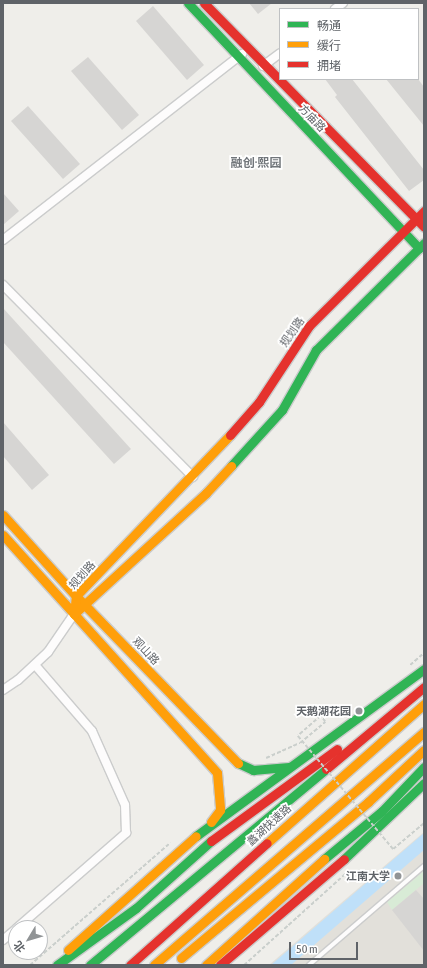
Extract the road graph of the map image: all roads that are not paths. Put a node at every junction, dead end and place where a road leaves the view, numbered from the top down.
1 (188, 3) edge
2 (204, 3) edge
3 (247, 50) junction
4 (279, 54) edge
5 (238, 58) junction
6 (263, 66) junction
7 (424, 211) edge
8 (415, 218) junction
9 (424, 227) edge
10 (403, 230) junction
11 (3, 240) edge
12 (422, 246) edge
13 (3, 285) edge
14 (193, 477) junction
15 (3, 515) edge
16 (3, 535) edge
17 (76, 596) junction
18 (87, 605) junction
19 (74, 614) junction
20 (34, 665) junction
21 (424, 669) edge
22 (424, 687) edge
23 (3, 690) edge
24 (424, 704) edge
25 (390, 712) junction
26 (424, 732) edge
27 (424, 750) edge
28 (289, 767) junction
29 (424, 767) edge
30 (424, 783) edge
31 (211, 823) junction
32 (424, 866) edge
33 (25, 920) edge
34 (181, 958) dead end
35 (52, 965) edge
36 (57, 965) edge
37 (90, 965) edge
38 (130, 965) edge
39 (154, 965) edge
40 (206, 965) edge
41 (220, 965) edge
42 (309, 965) edge

1 - 5 main road, 方庙路
2 - 3 main road, 方庙路
3 - 5 street
3 - 6 main road, 方庙路
4 - 6 street
5 - 10 main road, 方庙路
5 - 11 street
6 - 8 main road, 方庙路
7 - 8 main road, 规划路
8 - 9 main road, 方庙路
8 - 10 main road, 规划路
10 - 12 main road, 方庙路
10 - 14 main road, 规划路
12 - 18 main road
13 - 14 street
14 - 17 main road, 规划路
15 - 17 main road, 观山路
16 - 19 main road
17 - 18 main road, 观山路
17 - 19 main road, 规划路
18 - 19 main road
18 - 28 main road, 观山路
19 - 20 street
19 - 31 main road
20 - 23 street
20 - 33 street
21 - 28 main road
22 - 25 main road
24 - 38 main road, 蠡湖快速路
25 - 36 main road
25 - 37 main road
26 - 39 main road
27 - 34 main road
28 - 31 main road
29 - 40 main road
30 - 41 main road
31 - 35 main road
32 - 42 lane

